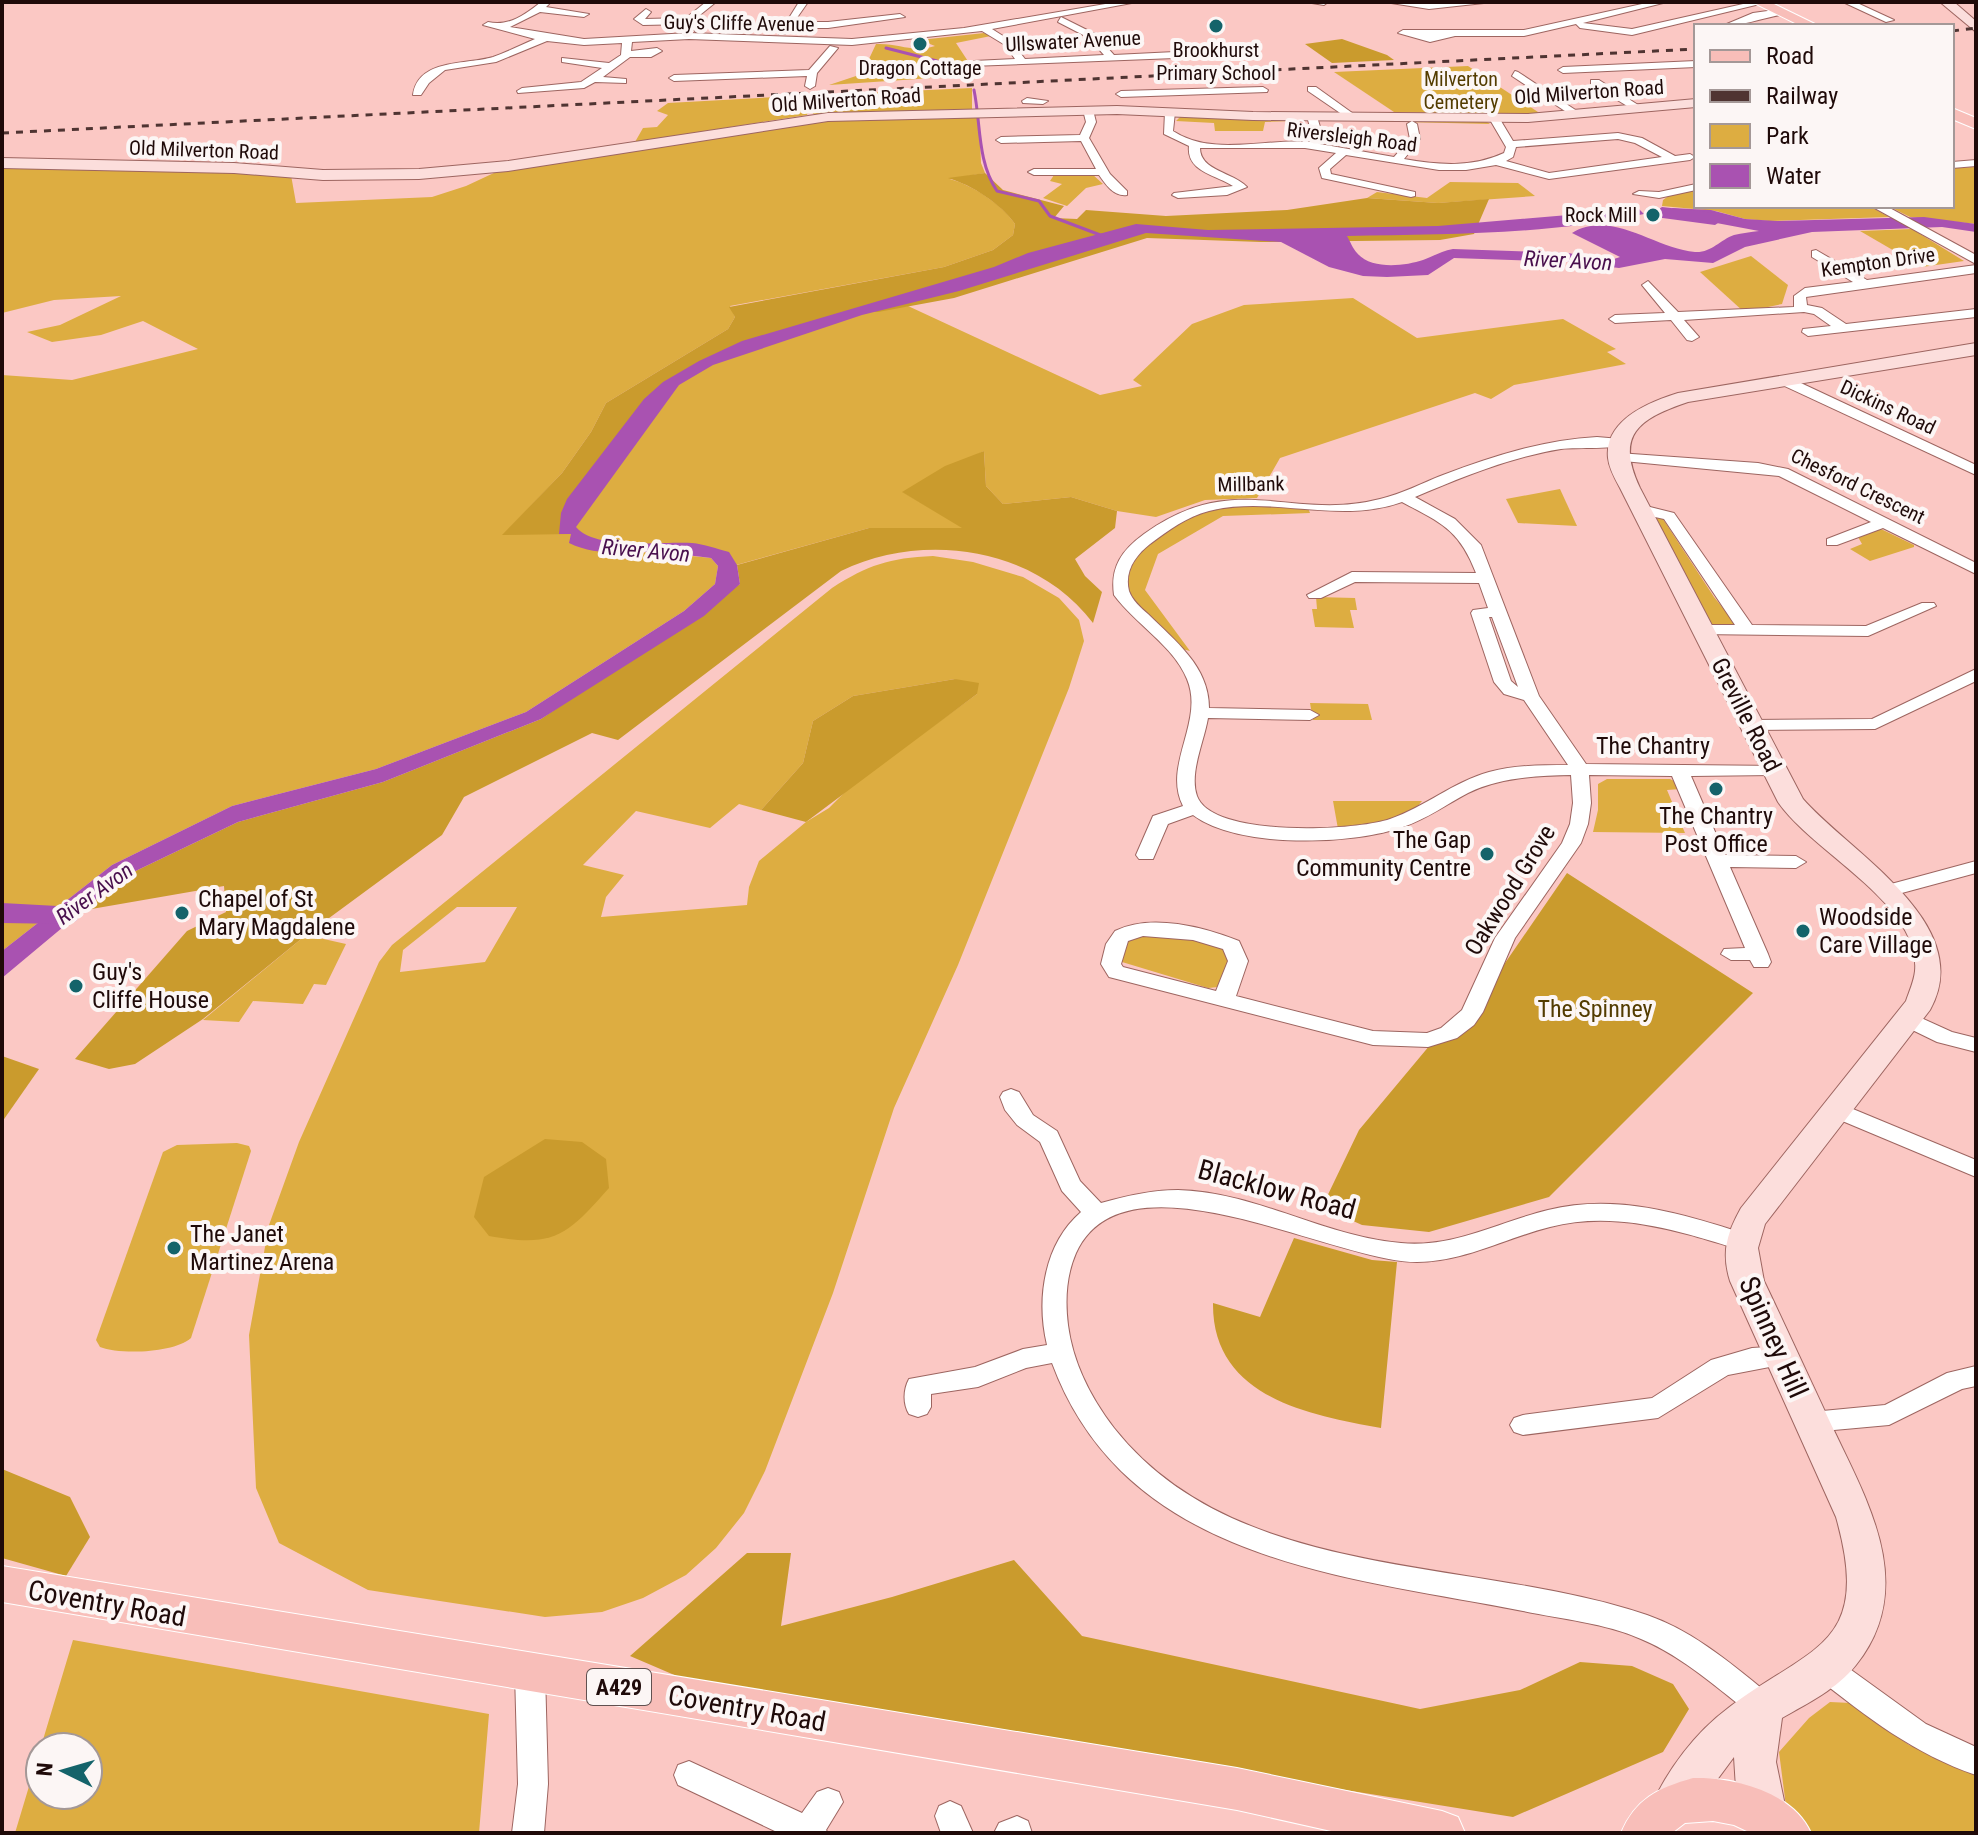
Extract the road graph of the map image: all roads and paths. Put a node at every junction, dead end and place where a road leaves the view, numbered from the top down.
1 (712, 2) edge
2 (804, 2) edge
3 (1133, 2) edge
4 (1310, 2) edge
5 (1324, 2) edge
6 (1389, 2) edge
7 (1489, 2) edge
8 (1663, 2) edge
9 (1759, 2) edge
10 (1847, 2) edge
11 (1946, 2) edge
12 (542, 5) edge
13 (581, 11) dead end
14 (1781, 12) junction
15 (900, 17) dead end
16 (1061, 20) dead end
17 (1889, 20) dead end
18 (690, 21) junction
19 (1570, 23) junction
20 (1732, 24) edge
21 (1808, 24) edge
22 (488, 25) dead end
23 (787, 25) junction
24 (500, 28) junction
25 (628, 28) dead end
26 (984, 28) junction
27 (1976, 28) edge
28 (1684, 32) dead end
29 (1452, 34) dead end
30 (694, 36) junction
31 (545, 38) junction
32 (752, 40) junction
33 (775, 41) junction
34 (627, 42) junction
35 (1630, 43) dead end
36 (833, 48) dead end
37 (743, 49) dead end
38 (628, 54) junction
39 (654, 54) dead end
40 (1175, 55) dead end
41 (1110, 56) junction
42 (1022, 62) junction
43 (571, 63) dead end
44 (974, 64) dead end
45 (1694, 64) edge
46 (1677, 65) junction
47 (608, 66) junction
48 (1563, 70) dead end
49 (812, 73) junction
50 (1515, 74) dead end
51 (1694, 74) edge
52 (674, 78) dead end
53 (594, 79) junction
54 (634, 79) dead end
55 (1595, 82) dead end
56 (810, 86) dead end
57 (529, 87) dead end
58 (1265, 91) dead end
59 (1311, 91) dead end
60 (1207, 92) junction
61 (417, 93) junction
62 (431, 93) dead end
63 (404, 94) dead end
64 (1121, 94) dead end
65 (1027, 101) dead end
66 (1045, 103) junction
67 (1694, 103) edge
68 (1088, 110) junction
69 (1641, 110) junction
70 (1170, 112) junction
71 (1954, 114) edge
72 (1224, 115) junction
73 (1350, 115) junction
74 (1578, 115) junction
75 (1494, 118) junction
76 (1309, 123) dead end
77 (1976, 124) edge
78 (1409, 127) dead end
79 (1084, 138) junction
80 (1001, 140) dead end
81 (1195, 144) junction
82 (1510, 144) junction
83 (1314, 146) junction
84 (1344, 151) junction
85 (1690, 157) dead end
86 (1673, 159) junction
87 (1397, 160) junction
88 (1499, 162) junction
89 (2, 163) edge
90 (1976, 163) edge
91 (1954, 165) edge
92 (1100, 172) junction
93 (1042, 175) dead end
94 (1694, 187) edge
95 (1099, 189) dead end
96 (1184, 193) dead end
97 (1411, 194) dead end
98 (1639, 194) dead end
99 (1881, 208) edge
100 (1816, 254) dead end
101 (1976, 260) edge
102 (1976, 269) edge
103 (1865, 284) junction
104 (1648, 285) dead end
105 (1801, 308) junction
106 (1976, 313) edge
107 (1675, 316) junction
108 (1615, 319) dead end
109 (1837, 324) junction
110 (1808, 332) dead end
111 (1692, 337) dead end
112 (1976, 349) edge
113 (1783, 380) junction
114 (1619, 450) junction
115 (1976, 471) edge
116 (1402, 496) junction
117 (1642, 510) junction
118 (1884, 523) junction
119 (1832, 542) dead end
120 (1976, 569) edge
121 (1485, 578) junction
122 (1315, 595) dead end
123 (1928, 606) dead end
124 (1704, 630) junction
125 (1747, 630) junction
126 (1976, 674) edge
127 (1202, 713) junction
128 (1310, 715) dead end
129 (1752, 725) junction
130 (1580, 770) junction
131 (1679, 770) junction
132 (1774, 770) junction
133 (1195, 808) junction
134 (1146, 855) dead end
135 (1719, 861) junction
136 (1796, 862) dead end
137 (1976, 867) edge
138 (1887, 891) junction
139 (1731, 954) dead end
140 (1224, 999) junction
141 (1908, 1019) junction
142 (1976, 1045) edge
143 (1011, 1097) dead end
144 (1836, 1110) junction
145 (1976, 1169) edge
146 (1096, 1213) junction
147 (1741, 1241) junction
148 (1059, 1352) junction
149 (1782, 1356) junction
150 (1976, 1376) edge
151 (918, 1407) dead end
152 (1812, 1422) junction
153 (1523, 1425) dead end
154 (2, 1584) edge
155 (1826, 1668) junction
156 (530, 1673) junction
157 (1765, 1708) junction
158 (1976, 1761) edge
159 (689, 1775) dead end
160 (828, 1802) dead end
161 (1648, 1824) edge
162 (1776, 1824) edge
163 (810, 1832) edge
164 (528, 1833) edge
165 (1442, 1833) edge

1 - 18 street
2 - 23 street
3 - 26 street, Guy's Cliffe Avenue
4 - 5 street
6 - 7 street
8 - 19 street
9 - 14 main road
9 - 19 street
10 - 17 street
11 - 27 street
12 - 13 street
12 - 24 street
14 - 20 street
14 - 21 main road
15 - 23 street
16 - 41 street
18 - 25 street
18 - 30 street
19 - 29 street
22 - 24 street, Guy's Cliffe Avenue
23 - 33 street
24 - 31 street, Guy's Cliffe Avenue
26 - 33 street, Guy's Cliffe Avenue
26 - 42 street
28 - 35 street
30 - 32 street, Guy's Cliffe Avenue
30 - 34 street, Guy's Cliffe Avenue
31 - 34 street, Guy's Cliffe Avenue
31 - 61 street
32 - 33 street, Guy's Cliffe Avenue
32 - 37 street
34 - 38 street
36 - 49 street
38 - 39 street
38 - 47 street
40 - 41 street, Ullswater Avenue
41 - 42 street, Ullswater Avenue
42 - 44 street, Ullswater Avenue
43 - 47 street
45 - 46 street
46 - 48 street
46 - 51 street
47 - 53 street
49 - 52 street
49 - 56 street
50 - 74 street
53 - 54 street
53 - 57 street
55 - 69 street
58 - 60 street
59 - 73 street
60 - 64 street
60 - 72 street
61 - 62 street
61 - 63 street
65 - 66 street
66 - 68 street, Old Milverton Road
66 - 89 street, Old Milverton Road
67 - 69 street, Old Milverton Road
68 - 70 street, Old Milverton Road
68 - 79 street
69 - 74 street, Old Milverton Road
70 - 72 street, Old Milverton Road
70 - 81 street
71 - 77 main road
72 - 73 street, Old Milverton Road
73 - 75 street, Old Milverton Road
74 - 75 street, Old Milverton Road
75 - 82 street
76 - 83 street
78 - 87 street
79 - 80 street
79 - 92 street
81 - 83 street, Riversleigh Road
81 - 96 street
82 - 86 street
82 - 88 street
83 - 84 street, Riversleigh Road
84 - 87 street, Riversleigh Road
84 - 97 street
85 - 86 street
86 - 88 street
87 - 88 street, Riversleigh Road
90 - 91 street
92 - 93 street
92 - 95 street
94 - 98 street
99 - 101 street
100 - 103 street
102 - 103 street, Kempton Drive
103 - 105 street, Kempton Drive
104 - 107 street
105 - 107 street, Kempton Drive
105 - 109 street, Kempton Drive
106 - 109 street
107 - 108 street, Kempton Drive
107 - 111 street
109 - 110 street
112 - 113 street
113 - 114 street
113 - 115 street, Dickins Road
114 - 116 street, Millbank
114 - 117 street, Greville Road
114 - 118 street, Chesford Crescent
116 - 121 street
116 - 127 street, Millbank
117 - 124 street, Greville Road
117 - 125 street, Greville Road
118 - 119 street
118 - 120 street, Chesford Crescent
121 - 122 street
121 - 130 street
123 - 125 street
124 - 125 street
124 - 129 street, Greville Road
126 - 129 street
127 - 128 street
127 - 133 street, Millbank
129 - 132 street, Greville Road
130 - 131 street, The Chantry
130 - 133 street
130 - 140 street, Oakwood Grove
131 - 132 street, The Chantry
131 - 135 street
132 - 138 street, Greville Road
133 - 134 street
135 - 136 street
135 - 139 street
137 - 138 street
138 - 141 street
140 - 140 street, Oakwood Grove
141 - 142 street
141 - 144 street
143 - 146 street
144 - 145 street
144 - 147 street
146 - 147 street, Blacklow Road
146 - 148 street
147 - 149 street, Spinney Hill
148 - 151 street
148 - 157 street
149 - 152 street, Spinney Hill
149 - 153 street
150 - 152 street
152 - 155 street, Spinney Hill
154 - 156 main road, Coventry Road / A429
155 - 157 street, Spinney Hill
155 - 158 street
156 - 164 street
156 - 165 main road, Coventry Road / A429
157 - 161 street, Spinney Hill
157 - 162 street
159 - 163 street
160 - 163 street
161 - 162 main road

